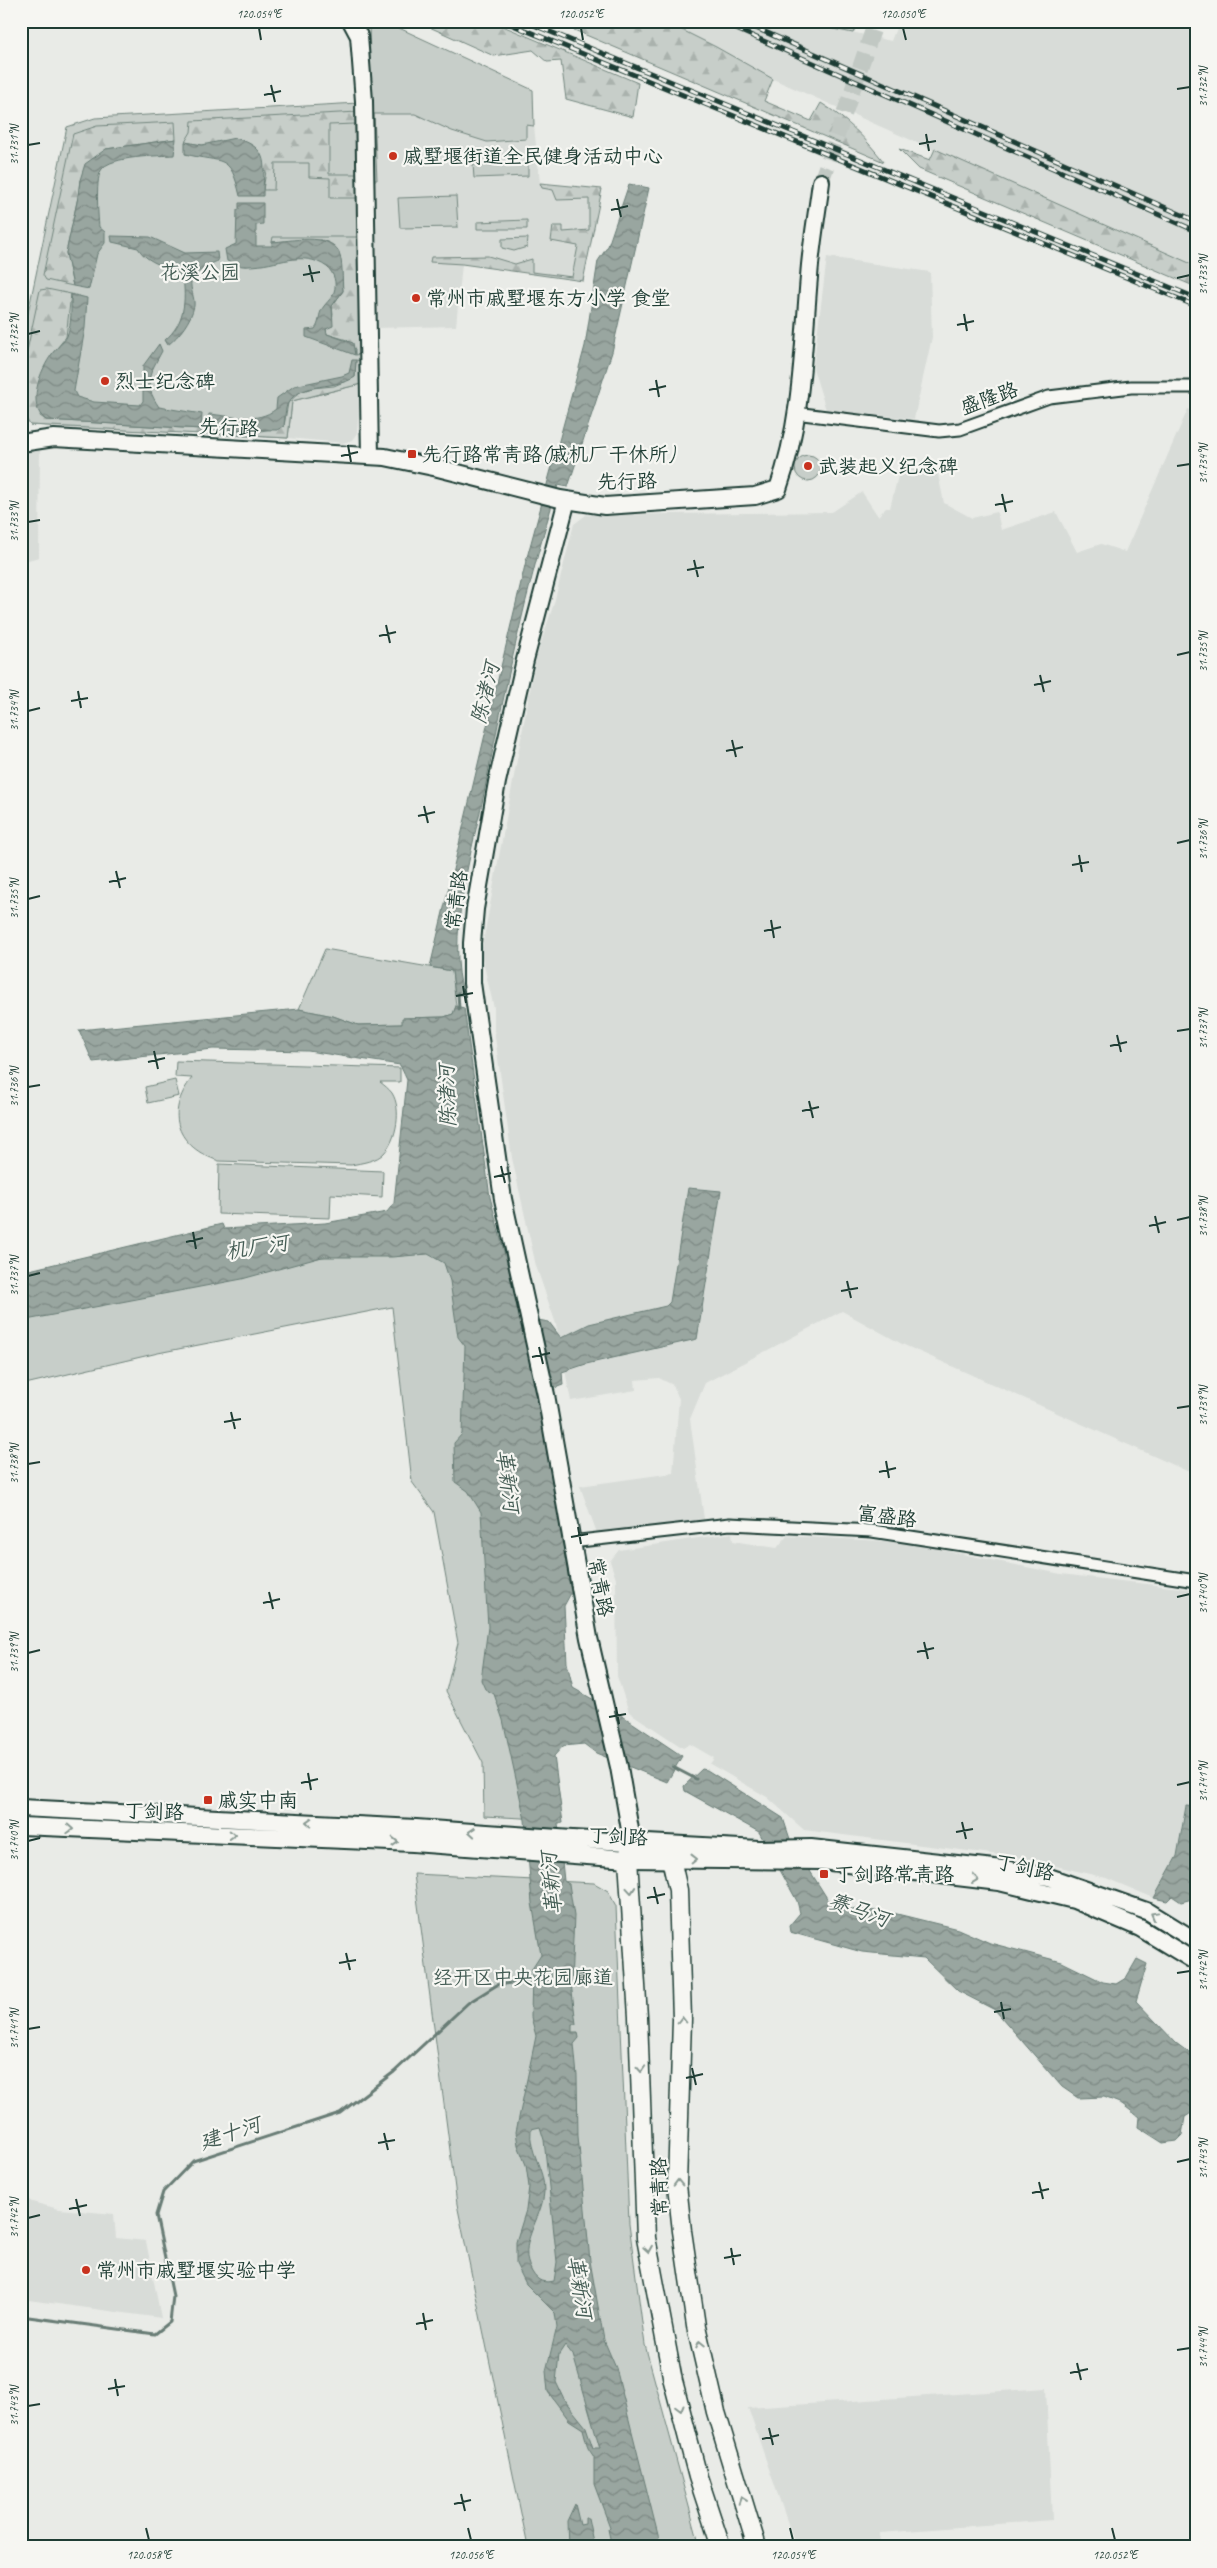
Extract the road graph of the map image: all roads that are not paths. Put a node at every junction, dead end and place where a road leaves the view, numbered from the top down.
1 (351, 21) edge
2 (821, 182) tunnel mouth
3 (1196, 387) edge
4 (795, 413) junction
5 (21, 443) edge
6 (370, 456) junction
7 (564, 499) junction
8 (571, 1542) junction
9 (1196, 1581) edge
10 (21, 1808) edge
11 (21, 1826) edge
12 (632, 1841) junction
13 (521, 1844) junction
14 (574, 1847) junction
15 (762, 1854) junction
16 (628, 1859) junction
17 (671, 1859) junction
18 (1196, 1941) edge
19 (1196, 1962) edge
20 (721, 2547) edge
21 (758, 2547) edge

1 - 6 street
2 - 4 street, 先行路
3 - 4 street, 盛隆路
4 - 7 street, 先行路
5 - 6 street, 先行路
6 - 7 street, 先行路
7 - 8 street, 常青路
8 - 9 street, 富盛路
8 - 12 street, 常青路
13 -> 10 street, 丁剑路
11 -> 13 street, 丁剑路
12 - 14 street, 丁剑路
12 - 15 street, 丁剑路
12 - 16 main road, 常青路
12 - 17 main road
13 - 14 street, 丁剑路
14 - 16 street, 丁剑路
17 -> 15 street, 丁剑路
18 -> 15 street, 丁剑路
15 -> 19 street, 丁剑路
16 - 17 street, 丁剑路
16 -> 20 main road, 常青路
21 -> 17 main road, 常青路

